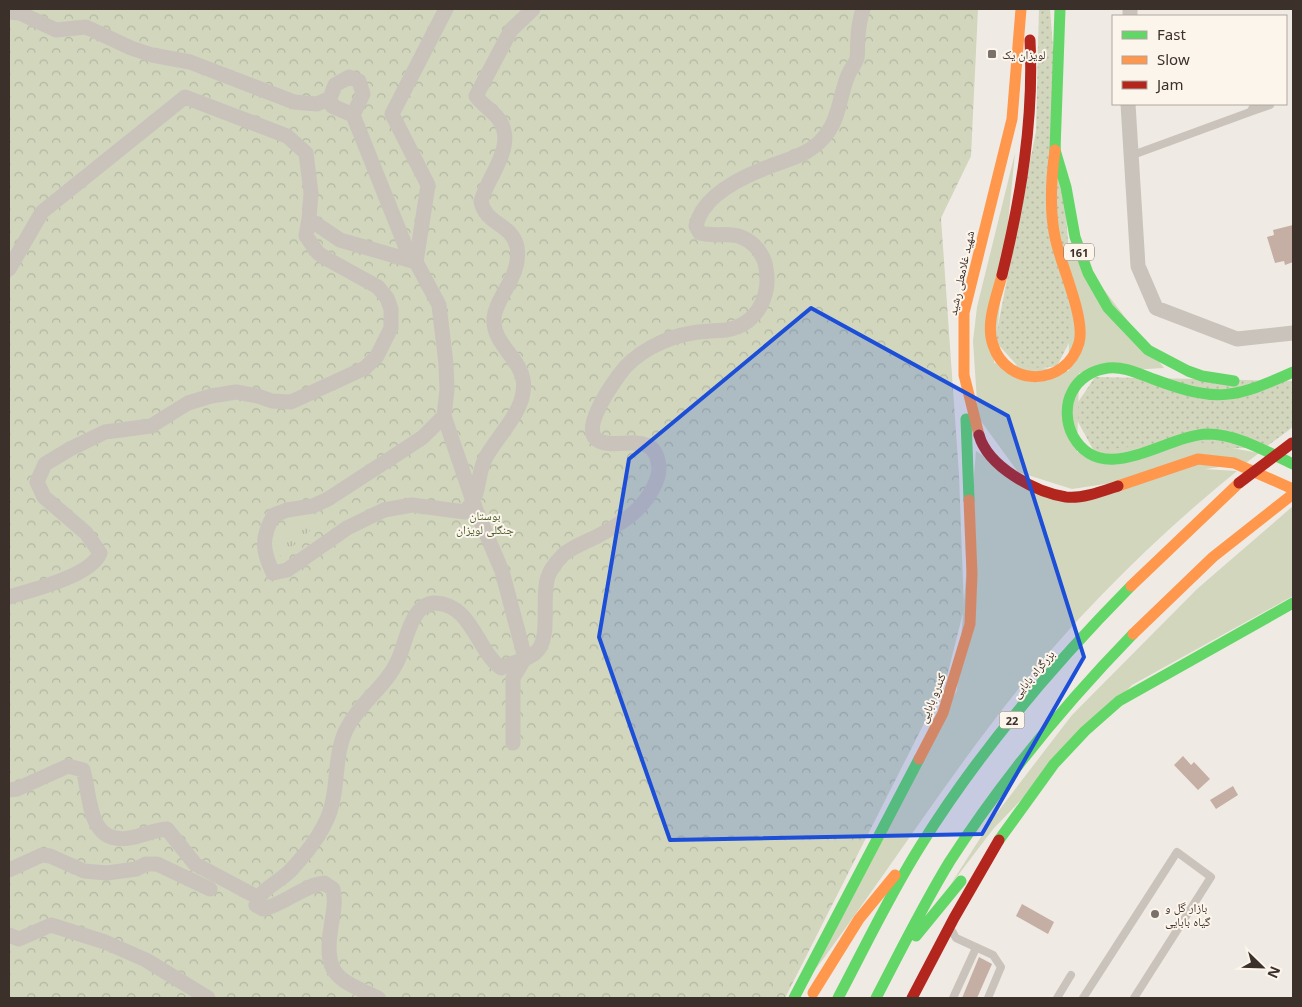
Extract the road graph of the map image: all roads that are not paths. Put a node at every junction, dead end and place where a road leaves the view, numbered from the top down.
1 (446, 9) edge
2 (534, 9) edge
3 (863, 9) edge
4 (1021, 9) edge
5 (1027, 9) edge
6 (1061, 9) edge
7 (9, 12) edge
8 (1060, 25) joint
9 (330, 98) junction
10 (1128, 105) edge
11 (1254, 105) edge
12 (1270, 105) dead end
13 (1250, 112) junction
14 (353, 115) junction
15 (1055, 150) junction
16 (1130, 156) junction
17 (309, 219) junction
18 (416, 262) junction
19 (9, 270) edge
20 (1293, 333) edge
21 (1293, 372) edge
22 (964, 375) junction
23 (1266, 384) junction
24 (444, 416) junction
25 (1292, 443) edge
26 (1293, 464) edge
27 (1293, 489) edge
28 (1293, 494) edge
29 (475, 500) junction
30 (9, 597) edge
31 (1293, 602) edge
32 (525, 658) junction
33 (513, 743) dead end
34 (9, 790) edge
35 (1026, 801) junction
36 (921, 845) junction
37 (9, 870) edge
38 (210, 890) dead end
39 (258, 897) junction
40 (957, 911) junction
41 (12, 938) edge
42 (976, 948) junction
43 (894, 963) junction
44 (1071, 975) dead end
45 (208, 998) edge
46 (378, 998) edge
47 (794, 998) edge
48 (809, 998) edge
49 (838, 998) edge
50 (876, 998) edge
51 (912, 998) edge
52 (953, 998) edge
53 (988, 998) edge
54 (1057, 998) edge
55 (1083, 998) edge
56 (1134, 998) edge

1 - 18 street
2 - 29 street
3 - 32 street
4 - 22 main road, شهید غلامعلی رشید
5 - 15 main road
6 - 8 street
7 - 9 street
8 - 15 main road, 161
9 - 14 street
9 - 14 street
10 - 16 street
11 - 13 lane
12 - 13 lane
13 - 16 lane
14 - 18 street
15 - 23 main road, 161
16 - 20 street
17 - 18 street
17 - 19 street
17 - 30 street
18 - 24 street
21 - 23 main road
22 - 27 main road, شهید غلامعلی رشید
22 - 47 main road, کندرو بابایی
23 - 26 main road
24 - 29 street
24 - 29 street
25 - 36 main road, بزرگراه بابایی / 22, bridge
28 - 43 main road, 22
29 - 32 street
31 - 35 main road
32 - 33 street
32 - 39 street
34 - 39 street
35 - 40 main road
35 - 43 main road
36 - 48 main road
36 - 49 main road, بزرگراه بابایی / 22
37 - 38 street
39 - 46 street
40 - 42 lane
40 - 51 main road
41 - 45 street
42 - 52 lane
42 - 53 lane
43 - 50 main road, 22
44 - 54 lane
55 - 56 lane

